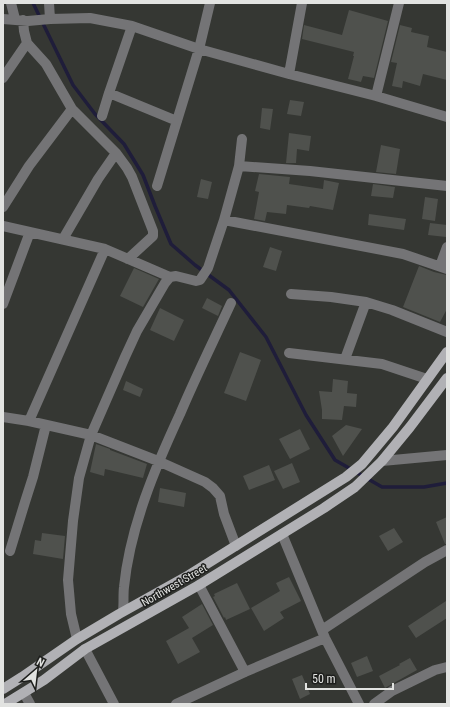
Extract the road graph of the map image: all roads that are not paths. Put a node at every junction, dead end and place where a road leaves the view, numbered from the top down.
1 (11, 3) edge
2 (49, 3) edge
3 (210, 3) edge
4 (302, 3) edge
5 (399, 3) edge
6 (3, 19) edge
7 (49, 19) junction
8 (22, 20) junction
9 (132, 26) junction
10 (27, 43) junction
11 (199, 49) junction
12 (289, 74) junction
13 (3, 78) edge
14 (109, 93) junction
15 (376, 96) junction
16 (72, 109) junction
17 (102, 116) dead end
18 (447, 117) edge
19 (177, 121) junction
20 (242, 140) dead end
21 (116, 153) junction
22 (239, 166) junction
23 (157, 186) dead end
24 (447, 186) edge
25 (3, 207) edge
26 (224, 220) junction
27 (3, 226) edge
28 (30, 232) junction
29 (63, 239) junction
30 (447, 247) edge
31 (105, 249) junction
32 (128, 259) junction
33 (444, 267) edge
34 (170, 277) junction
35 (291, 294) dead end
36 (366, 302) junction
37 (231, 303) dead end
38 (3, 304) edge
39 (447, 332) edge
40 (447, 352) edge
41 (289, 353) dead end
42 (345, 359) junction
43 (447, 378) edge
44 (427, 379) junction
45 (3, 418) edge
46 (29, 421) junction
47 (46, 425) junction
48 (91, 435) junction
49 (447, 455) edge
50 (158, 461) junction
51 (382, 461) junction
52 (282, 534) junction
53 (236, 546) junction
54 (447, 550) edge
55 (10, 551) dead end
56 (199, 585) junction
57 (123, 611) junction
58 (324, 634) junction
59 (77, 639) junction
60 (85, 649) junction
61 (447, 667) edge
62 (245, 672) junction
63 (3, 689) edge
64 (24, 693) junction
65 (5, 704) edge
66 (30, 704) edge
67 (114, 704) edge
68 (176, 704) edge
69 (359, 704) edge
70 (374, 704) edge

1 - 8 street
2 - 7 street
3 - 11 street
4 - 12 street
5 - 15 street
6 - 8 street
7 - 8 street
7 - 9 street
8 - 10 street
9 - 11 street
9 - 14 street
10 - 13 street
10 - 16 street
11 - 12 street
11 - 19 street
12 - 15 street
14 - 17 street
14 - 19 street
15 - 18 street
16 - 21 street
16 - 25 street
19 - 23 street
20 - 22 street
21 - 29 street
21 - 32 street
22 - 24 street
22 - 26 street
26 - 33 street
26 - 34 street
27 - 28 street
28 - 29 street
28 - 38 street
29 - 31 street
30 - 33 street
31 - 32 street
31 - 46 street
32 - 34 street
34 - 48 street
35 - 36 street
36 - 39 street
36 - 42 street
37 - 50 street
40 - 44 main road, Northwest Street
41 - 42 street
42 - 44 street
43 - 51 main road, Northwest Street
44 - 53 main road, Northwest Street
45 - 46 street
46 - 47 street
47 - 48 street
47 - 55 street
48 - 50 street
48 - 59 street
49 - 51 street
50 - 53 street
50 - 57 street
51 - 52 main road, Northwest Street
52 - 56 main road, Northwest Street
52 - 58 street
53 - 57 main road, Northwest Street
54 - 58 street
56 - 60 main road, Northwest Street
56 - 62 street
57 - 59 main road, Northwest Street
58 - 62 street
58 - 69 street
59 - 63 main road, Northwest Street
60 - 64 main road, Northwest Street
60 - 67 street
61 - 70 street
62 - 68 street
64 - 65 main road, Northwest Street
64 - 66 street

